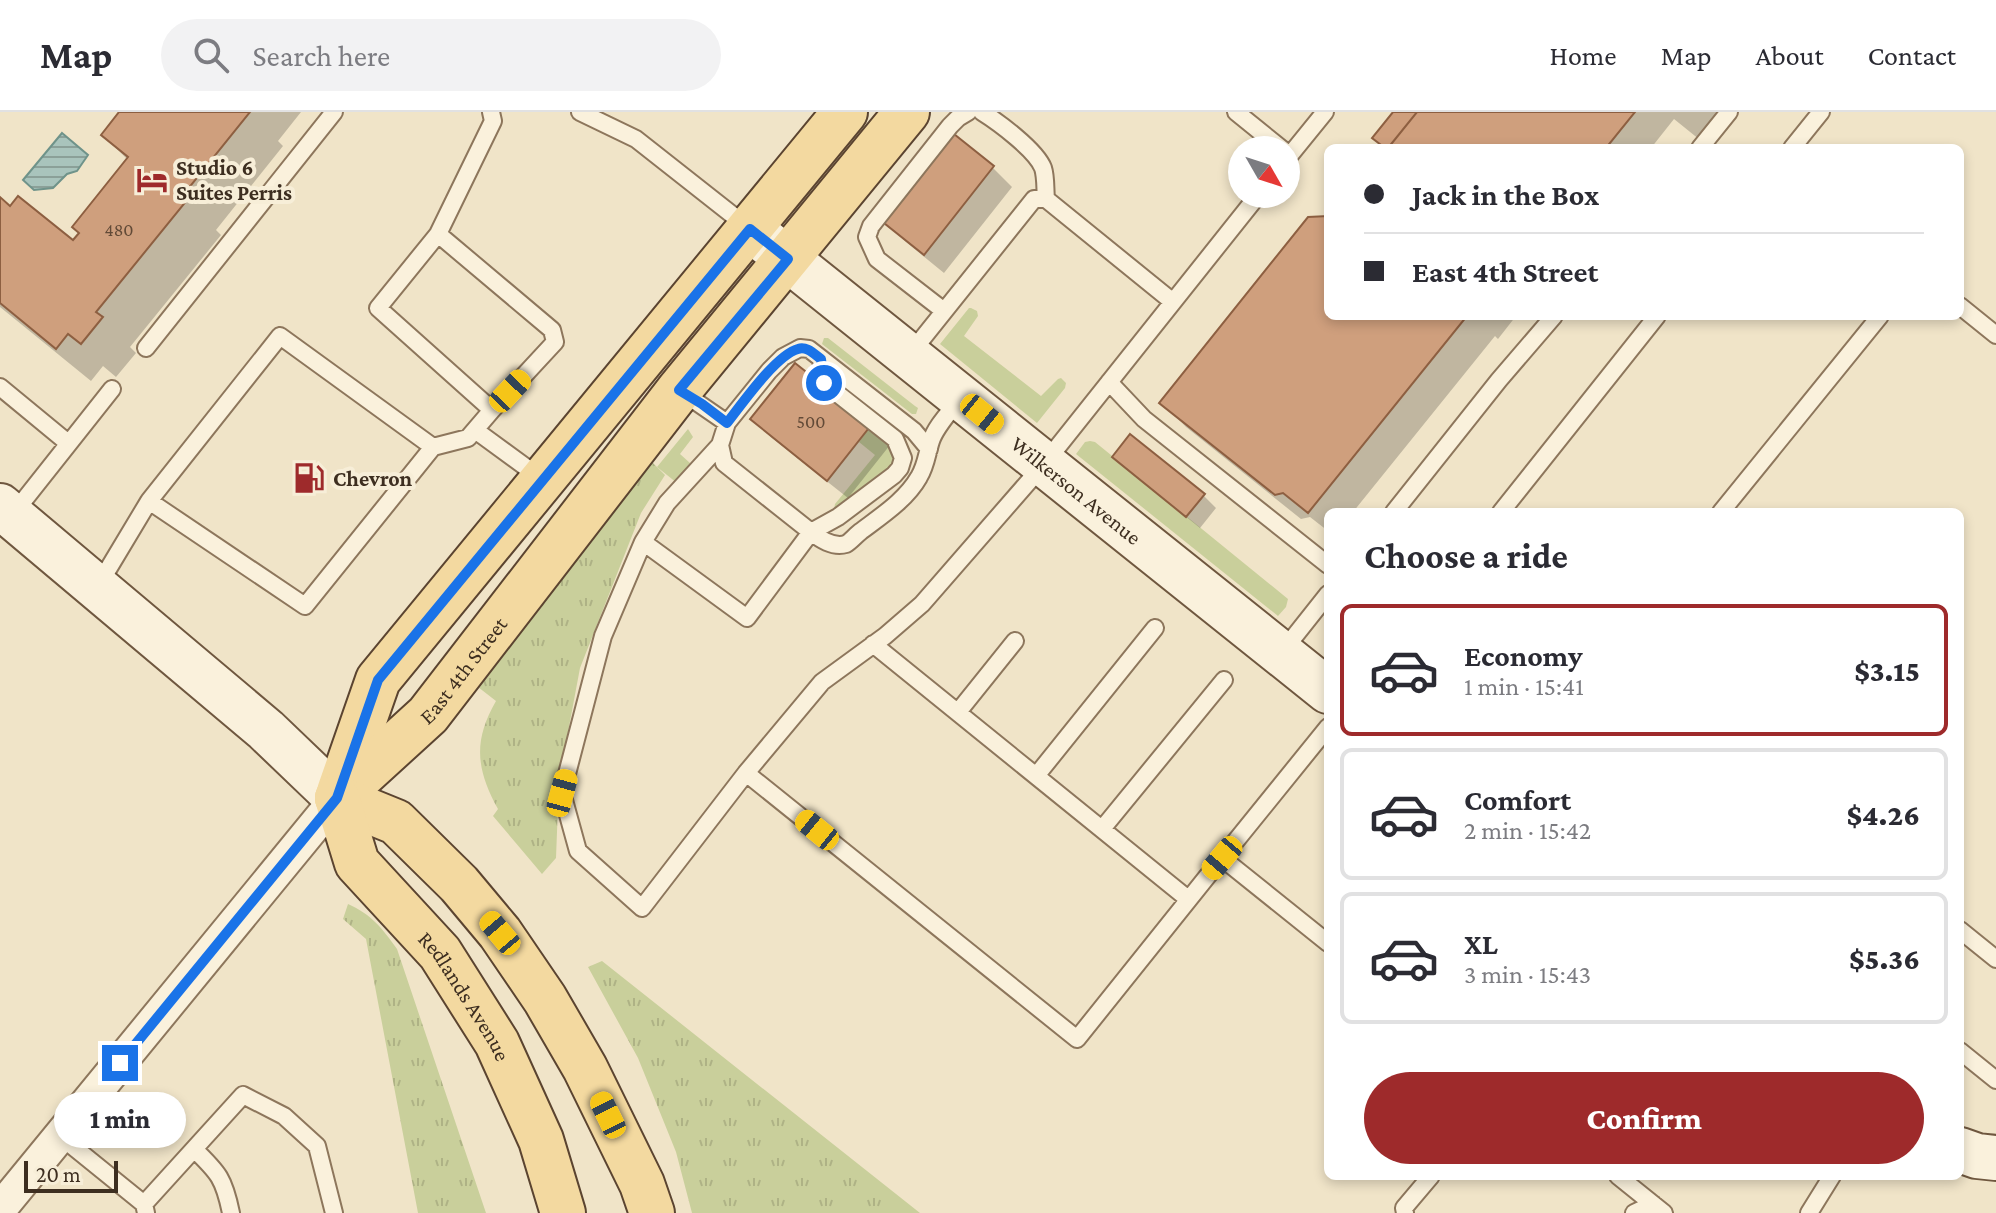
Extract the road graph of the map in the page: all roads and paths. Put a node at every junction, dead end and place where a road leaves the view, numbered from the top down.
1 (334, 112) edge
2 (491, 112) edge
3 (580, 112) edge
4 (845, 112) edge
5 (907, 112) edge
6 (968, 112) edge
7 (982, 112) edge
8 (1236, 112) edge
9 (1325, 112) edge
10 (1729, 112) edge
11 (1821, 112) edge
12 (1265, 136) edge
13 (1300, 139) edge
14 (1703, 144) edge
15 (1795, 144) edge
16 (1046, 199) junction
17 (1248, 208) edge
18 (750, 229) junction
19 (438, 234) junction
20 (788, 259) junction
21 (1173, 302) junction
22 (1964, 309) edge
23 (944, 311) junction
24 (1551, 320) edge
25 (1654, 320) edge
26 (1877, 320) edge
27 (1996, 335) edge
28 (146, 348) dead end
29 (909, 356) junction
30 (821, 359) junction
31 (1109, 382) junction
32 (0, 387) edge
33 (112, 389) dead end
34 (679, 390) junction
35 (961, 398) junction
36 (492, 410) junction
37 (727, 423) junction
38 (475, 430) junction
39 (68, 443) junction
40 (720, 445) junction
41 (433, 447) junction
42 (929, 449) junction
43 (1044, 464) junction
44 (543, 480) junction
45 (149, 501) junction
46 (1397, 508) edge
47 (1504, 508) edge
48 (1724, 508) edge
49 (6, 511) edge
50 (811, 532) junction
51 (643, 542) junction
52 (1324, 562) edge
53 (97, 588) junction
54 (1324, 599) edge
55 (1155, 628) dead end
56 (1015, 641) dead end
57 (873, 644) junction
58 (1281, 653) junction
59 (1224, 680) dead end
60 (1324, 688) edge
61 (958, 712) junction
62 (1324, 732) edge
63 (746, 773) junction
64 (1036, 776) junction
65 (337, 798) junction
66 (1102, 829) junction
67 (1222, 858) junction
68 (1188, 899) junction
69 (1964, 933) edge
70 (1324, 940) edge
71 (1996, 959) edge
72 (1964, 1054) edge
73 (1996, 1080) edge
74 (60, 1136) junction
75 (194, 1149) junction
76 (1964, 1151) edge
77 (1996, 1158) edge
78 (1428, 1180) edge
79 (1623, 1180) edge
80 (1830, 1180) edge
81 (0, 1209) edge
82 (145, 1209) edge
83 (1658, 1209) edge
84 (231, 1213) edge
85 (334, 1213) edge
86 (563, 1213) edge
87 (652, 1213) edge
88 (1405, 1213) edge
89 (1634, 1213) edge
90 (1809, 1213) edge

1 - 28 lane
2 - 19 lane
3 - 18 lane
4 - 18 main road
5 - 20 main road, East 4th Street
6 - 23 lane
7 - 16 lane
8 - 12 lane
9 - 13 lane
10 - 14 lane
11 - 15 lane
16 - 21 lane
16 - 23 lane
17 - 21 lane
18 - 20 main road, Wilkerson Avenue
18 - 44 main road
19 - 36 lane
19 - 36 lane
20 - 29 main road, Wilkerson Avenue
20 - 34 main road, East 4th Street
21 - 31 lane
22 - 27 lane
23 - 29 lane
24 - 46 lane
25 - 47 lane
26 - 48 lane
29 - 35 main road, Wilkerson Avenue
30 - 37 lane
30 - 42 lane
30 - 50 lane
31 - 43 lane
31 - 52 lane
32 - 39 lane
33 - 39 lane
34 - 37 lane
34 - 65 main road, East 4th Street
35 - 42 lane
35 - 43 main road, Wilkerson Avenue
36 - 38 lane
37 - 40 lane
38 - 41 lane
38 - 44 lane
39 - 49 lane
40 - 50 lane
40 - 51 lane
41 - 45 lane
41 - 45 lane
42 - 50 lane
43 - 57 lane
43 - 58 main road, Wilkerson Avenue
44 - 65 main road
45 - 53 lane
49 - 53 main road, Redlands Avenue
50 - 51 lane
51 - 63 lane
53 - 65 main road, Redlands Avenue
54 - 58 lane
55 - 64 lane
56 - 61 lane
57 - 61 lane
57 - 63 lane
58 - 60 main road, Wilkerson Avenue
59 - 66 lane
61 - 64 lane
62 - 67 lane
63 - 68 lane
64 - 66 lane
65 - 74 street, East 4th Street
65 - 86 main road, Redlands Avenue
65 - 87 main road, Redlands Avenue
66 - 68 lane
67 - 68 lane
67 - 70 lane
69 - 71 lane
72 - 73 lane
74 - 81 street, East 4th Street
74 - 82 lane
75 - 82 lane
75 - 84 lane
75 - 85 lane
76 - 77 main road
78 - 88 lane
79 - 83 lane
80 - 90 lane
83 - 89 lane

